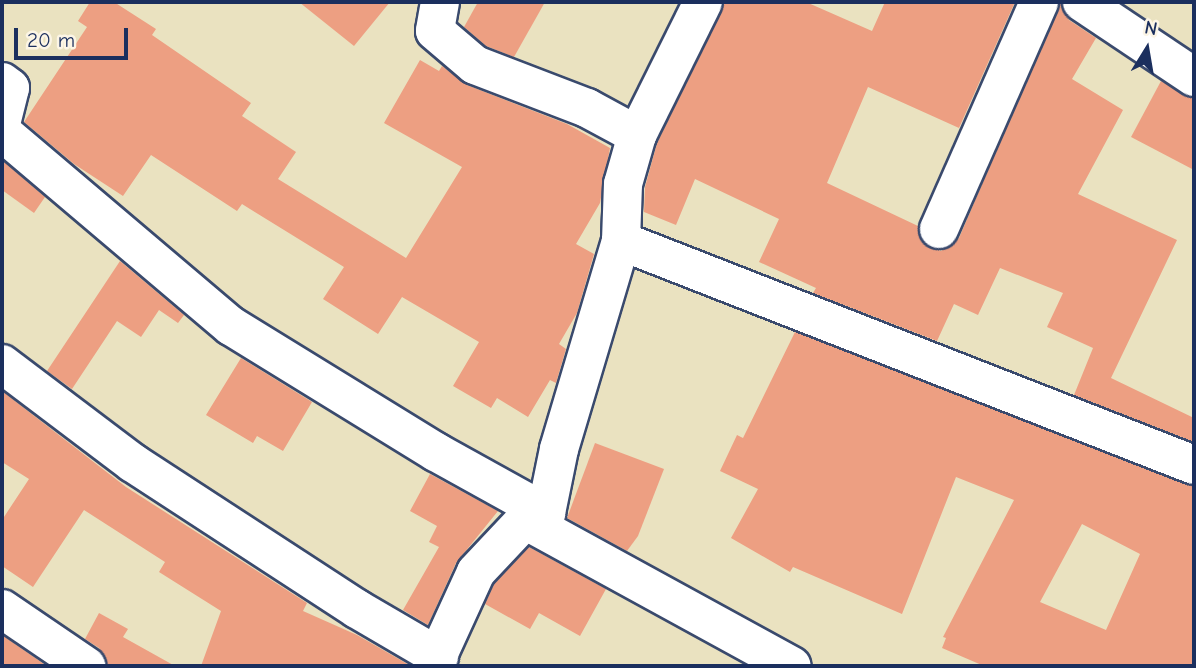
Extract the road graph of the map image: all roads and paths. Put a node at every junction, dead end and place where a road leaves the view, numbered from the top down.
1 (440, 2) edge
2 (703, 2) edge
3 (1040, 2) edge
4 (1082, 2) edge
5 (1194, 77) edge
6 (2, 82) edge
7 (2, 120) edge
8 (2, 132) edge
9 (636, 135) junction
10 (939, 229) dead end
11 (621, 241) junction
12 (2, 364) edge
13 (1194, 465) edge
14 (535, 516) junction
15 (2, 609) edge
16 (436, 662) edge
17 (86, 666) edge
18 (792, 666) edge

1 - 9 street
2 - 9 street
3 - 10 street
4 - 5 street
6 - 7 street
8 - 14 street
9 - 11 street
11 - 13 street
11 - 14 street
12 - 16 street
14 - 16 street
14 - 18 street
15 - 17 street

